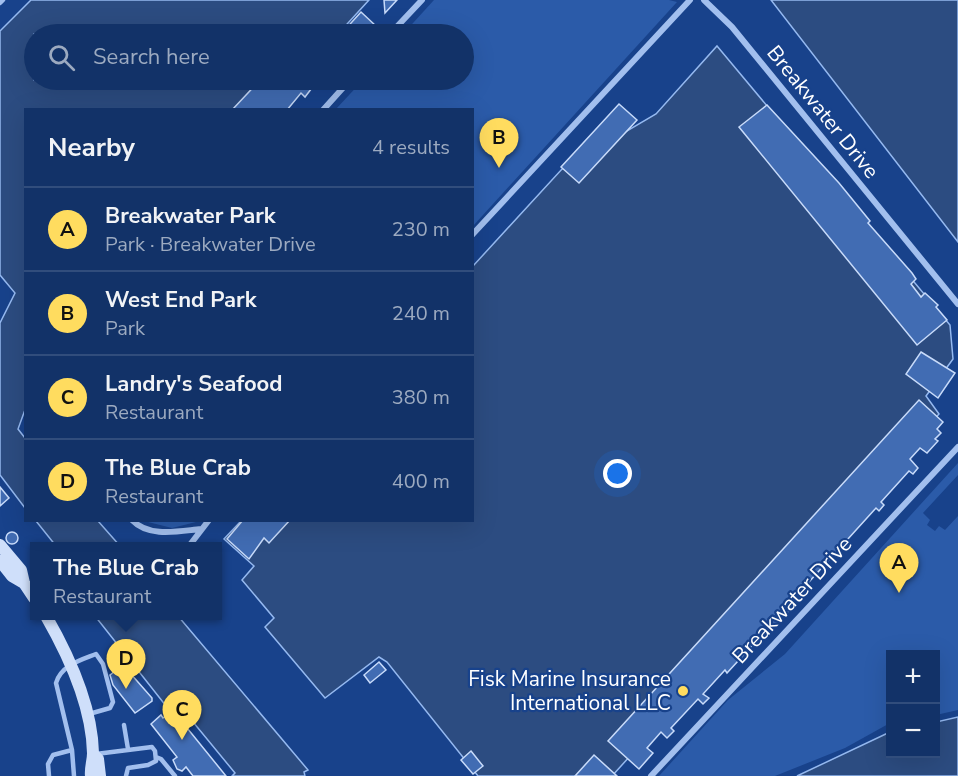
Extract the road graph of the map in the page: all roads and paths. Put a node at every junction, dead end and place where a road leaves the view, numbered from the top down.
1 (3, 0) edge
2 (422, 0) edge
3 (690, 0) edge
4 (704, 0) edge
5 (0, 3) edge
6 (399, 24) edge
7 (341, 90) edge
8 (325, 108) edge
9 (474, 233) edge
10 (958, 304) edge
11 (958, 447) edge
12 (134, 522) edge
13 (206, 522) edge
14 (201, 529) junction
15 (192, 542) edge
16 (0, 545) edge
17 (0, 561) edge
18 (24, 583) junction
19 (30, 592) edge
20 (48, 620) edge
21 (71, 665) junction
22 (86, 714) junction
23 (124, 725) dead end
24 (128, 749) junction
25 (72, 750) junction
26 (93, 754) junction
27 (156, 756) junction
28 (49, 776) edge
29 (74, 776) edge
30 (91, 776) edge
31 (100, 776) edge
32 (126, 776) edge
33 (175, 776) edge
34 (651, 776) edge

1 - 5 lane
2 - 6 street
3 - 9 street
4 - 10 street, Breakwater Drive
7 - 8 street
11 - 34 street, Breakwater Drive
12 - 14 street
13 - 14 street
14 - 15 street
16 - 18 street
17 - 18 street
18 - 19 street
20 - 21 street
21 - 22 street
21 - 22 lane
21 - 25 lane
22 - 26 street
23 - 24 lane
24 - 26 lane
24 - 27 lane
25 - 28 lane
25 - 29 lane
26 - 30 street
26 - 31 street
27 - 32 lane
27 - 33 lane

